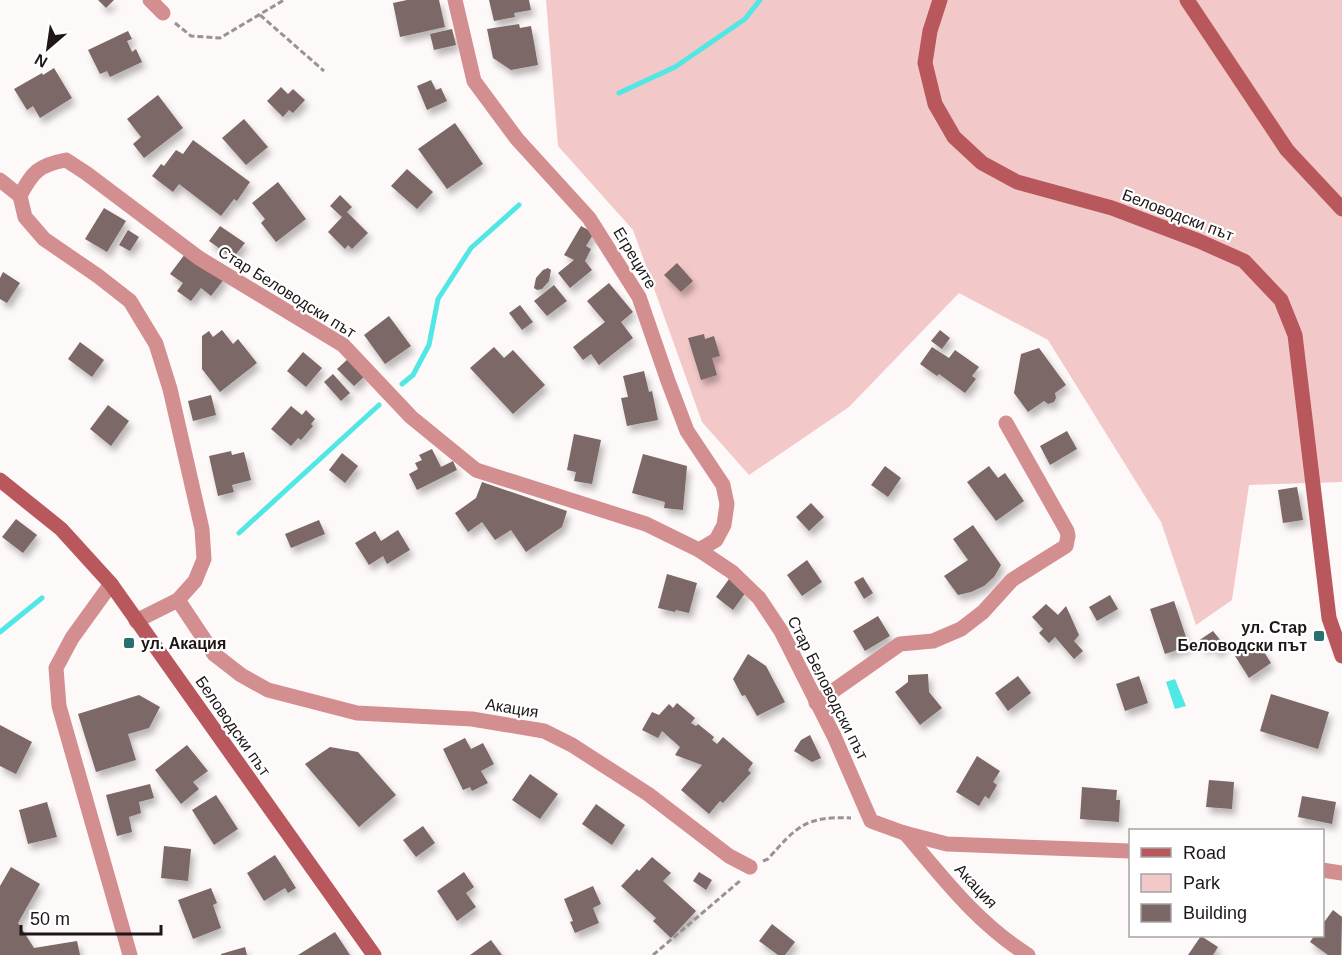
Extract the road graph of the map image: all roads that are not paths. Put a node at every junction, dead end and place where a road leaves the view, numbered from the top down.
1 (150, 0) edge
2 (455, 0) edge
3 (940, 0) edge
4 (1187, 0) edge
5 (163, 13) road end
6 (0, 180) edge
7 (20, 196) junction
8 (1342, 209) edge
9 (1006, 423) dead end
10 (0, 480) edge
11 (699, 550) junction
12 (111, 584) junction
13 (178, 600) junction
14 (136, 621) junction
15 (1342, 656) edge
16 (816, 703) junction
17 (904, 833) junction
18 (1129, 851) edge
19 (750, 867) road end
20 (1324, 870) edge
21 (1342, 873) edge
22 (130, 955) edge
23 (374, 955) edge
24 (1028, 955) edge

1 - 5 street
2 - 11 street, Егреците
3 - 15 street, Беловодски път
4 - 8 street
6 - 7 street
7 - 11 street, Стар Беловодски път
7 - 13 street
9 - 16 street
10 - 12 street, Беловодски път
11 - 16 street, Стар Беловодски път
12 - 14 street, Беловодски път
12 - 22 street
13 - 14 street
13 - 19 street, Акация
14 - 23 street, Беловодски път
16 - 17 street, Стар Беловодски път
17 - 18 street
17 - 24 street, Акация
20 - 21 street

